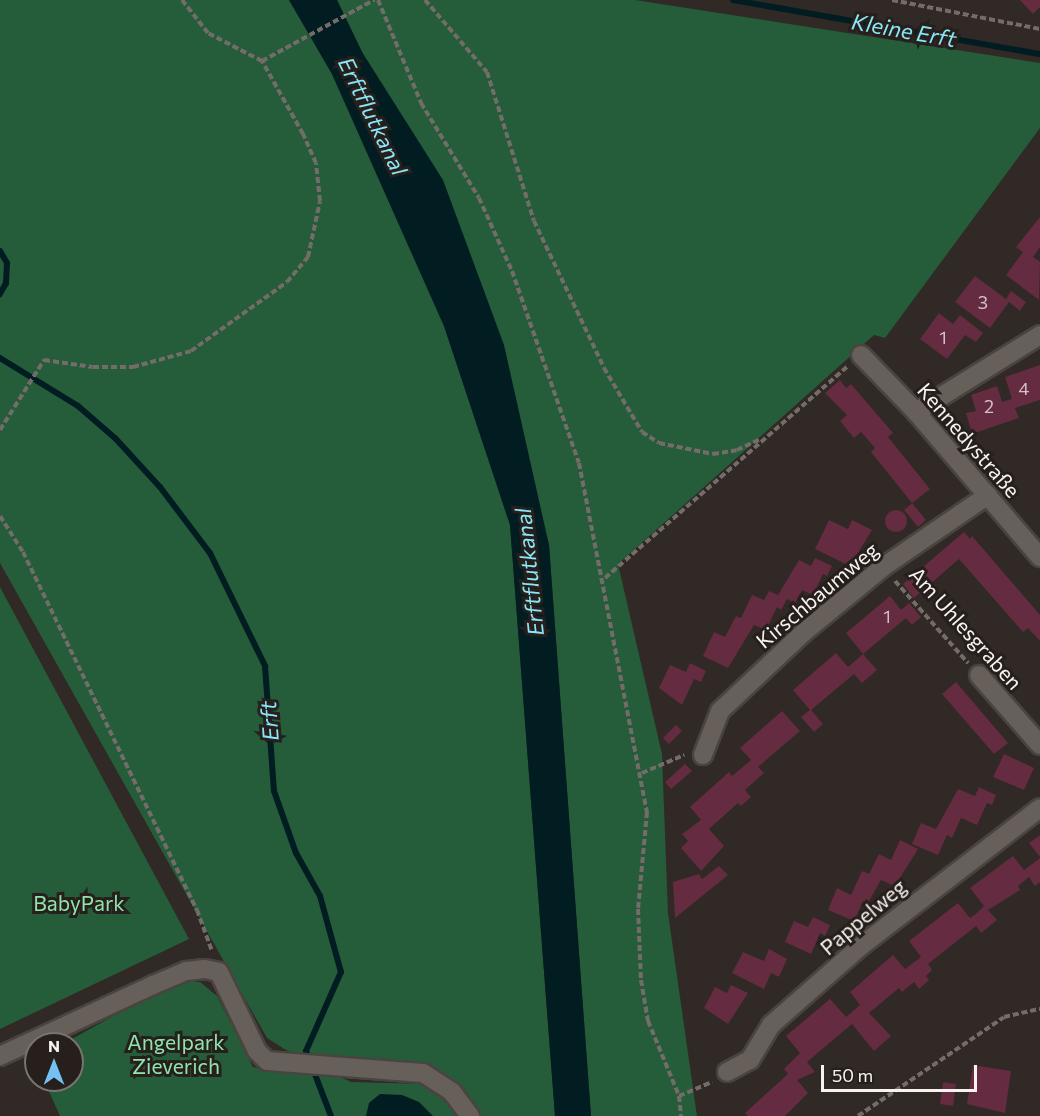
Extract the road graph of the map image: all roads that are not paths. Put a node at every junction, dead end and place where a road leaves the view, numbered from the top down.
1 (1040, 335) edge
2 (861, 355) road end
3 (916, 412) junction
4 (988, 495) junction
5 (1040, 557) edge
6 (979, 675) road end
7 (1040, 745) edge
8 (703, 755) dead end
9 (1040, 808) edge
10 (0, 1056) edge
11 (727, 1072) road end
12 (470, 1116) edge

1 - 3 street
2 - 3 street, Kennedystraße
3 - 4 street, Kennedystraße
4 - 5 street, Kennedystraße
4 - 8 street, Kirschbaumweg
6 - 7 street, Am Uhlesgraben
9 - 11 street, Pappelweg
10 - 12 street

